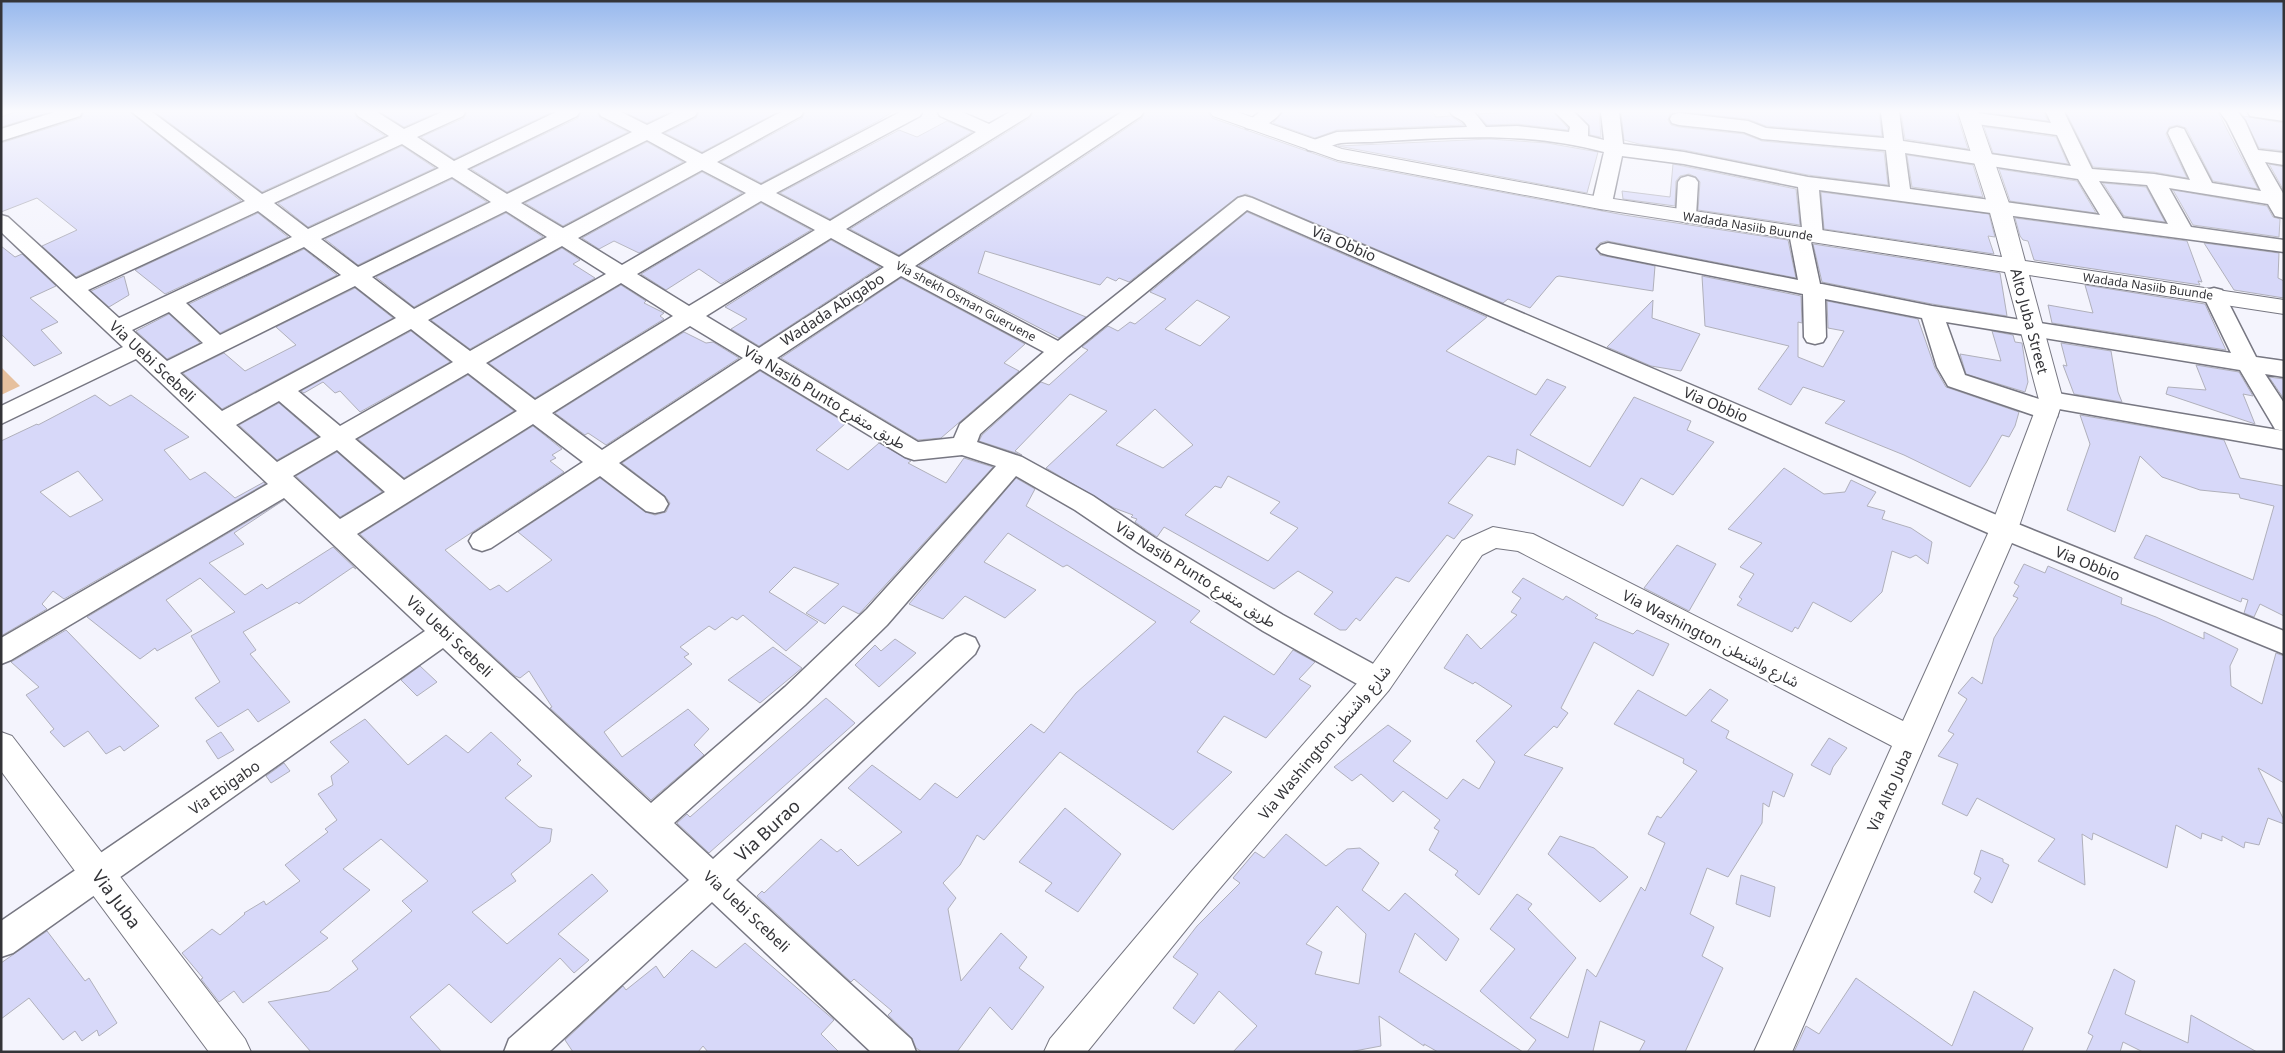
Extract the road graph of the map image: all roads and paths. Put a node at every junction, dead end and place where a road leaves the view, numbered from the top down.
1 (205, 161) edge
2 (348, 161) edge
3 (440, 161) edge
4 (471, 161) edge
5 (588, 161) edge
6 (821, 161) edge
7 (941, 161) edge
8 (1059, 161) edge
9 (1376, 161) edge
10 (1611, 161) edge
11 (1700, 161) edge
12 (1896, 161) edge
13 (1984, 161) edge
14 (2003, 161) edge
15 (2079, 161) edge
16 (2191, 161) edge
17 (2255, 161) edge
18 (702, 162) joint
19 (453, 170) junction
20 (2085, 174) junction
21 (2154, 180) junction
22 (1688, 182) dead end
23 (1808, 183) junction
24 (2204, 188) junction
25 (761, 193) junction
26 (1901, 194) junction
27 (259, 202) junction
28 (507, 202) junction
29 (1602, 203) junction
30 (2282, 206) edge
31 (2000, 209) junction
32 (1686, 216) junction
33 (1, 221) edge
34 (2115, 222) junction
35 (829, 230) junction
36 (2183, 232) junction
37 (1806, 235) junction
38 (563, 237) junction
39 (306, 238) junction
40 (2284, 246) edge
41 (1608, 249) dead end
42 (899, 266) junction
43 (2015, 267) junction
44 (622, 273) junction
45 (356, 276) junction
46 (74, 288) junction
47 (1812, 288) junction
48 (2214, 295) junction
49 (171, 302) junction
50 (2284, 307) edge
51 (1932, 313) junction
52 (689, 316) junction
53 (412, 319) junction
54 (117, 328) junction
55 (2033, 330) junction
56 (1815, 337) dead end
57 (218, 345) junction
58 (139, 348) junction
59 (1060, 351) junction
60 (760, 357) junction
61 (2246, 361) junction
62 (469, 362) junction
63 (2284, 369) edge
64 (164, 372) junction
65 (281, 390) junction
66 (2050, 405) junction
67 (534, 412) junction
68 (1, 416) edge
69 (220, 423) junction
70 (2284, 424) edge
71 (338, 438) junction
72 (2284, 440) edge
73 (963, 446) junction
74 (600, 463) junction
75 (1014, 463) junction
76 (280, 480) junction
77 (403, 493) junction
78 (655, 504) dead end
79 (2004, 529) junction
80 (338, 533) junction
81 (482, 541) dead end
82 (445, 632) junction
83 (2284, 643) edge
84 (965, 646) dead end
85 (1, 652) edge
86 (1378, 681) junction
87 (1911, 740) junction
88 (1, 746) edge
89 (651, 823) junction
90 (98, 875) junction
91 (713, 880) junction
92 (1, 941) edge
93 (232, 1052) edge
94 (522, 1052) edge
95 (898, 1052) edge
96 (1063, 1052) edge
97 (1773, 1052) edge

1 - 27 street
2 - 27 street
3 - 19 street, Via Nasib Punto طريق متفرع
4 - 19 street
5 - 28 street
6 - 25 street
7 - 35 street
8 - 42 street, Wadada Abigabo
9 - 29 street, Wadada Nasiib Buunde
10 - 29 street
11 - 23 street
12 - 26 street
13 - 31 street, Alto Juba Street
14 - 20 street
15 - 20 street
16 - 24 street
17 - 30 street
18 - 25 street, Via shekh Osman Gueruene
18 - 38 street
19 - 28 street, Via Nasib Punto طريق متفرع
19 - 39 street
20 - 21 street
20 - 34 street
21 - 24 street
21 - 36 street
22 - 32 street
23 - 26 street
23 - 37 street
24 - 30 street
25 - 35 street, Via shekh Osman Gueruene
25 - 44 street
26 - 31 street
27 - 39 street
27 - 46 street
28 - 38 street, Via Nasib Punto طريق متفرع
28 - 45 street
29 - 32 street, Wadada Nasiib Buunde
31 - 34 street
31 - 43 street, Alto Juba Street
32 - 37 street, Wadada Nasiib Buunde
33 - 46 street, Via Uebi Scebeli
34 - 36 street
35 - 42 street, Via shekh Osman Gueruene
35 - 52 street
36 - 40 street
37 - 43 street, Wadada Nasiib Buunde
37 - 47 street
38 - 44 street, Via Nasib Punto طريق متفرع
38 - 53 street
39 - 45 street
39 - 49 street
41 - 47 street
42 - 59 street, Via shekh Osman Gueruene
42 - 60 street, Wadada Abigabo
43 - 48 street, Wadada Nasiib Buunde
43 - 55 street, Alto Juba Street
44 - 52 street, Via Nasib Punto طريق متفرع
44 - 62 street
45 - 53 street
45 - 57 street
46 - 54 street, Via Uebi Scebeli
47 - 51 street
47 - 56 street
48 - 50 street, Wadada Nasiib Buunde
48 - 61 street
49 - 54 street
49 - 57 street
51 - 55 street
51 - 66 street
52 - 60 street, Via Nasib Punto طريق متفرع
52 - 67 street
53 - 62 street
53 - 65 street
54 - 58 street, Via Uebi Scebeli
55 - 61 street
55 - 66 street, Alto Juba Street
57 - 64 street
58 - 64 street, Via Uebi Scebeli
58 - 68 street
59 - 73 street
59 - 79 street, Via Obbio
60 - 73 street, Via Nasib Punto طريق متفرع
60 - 74 street, Wadada Abigabo
61 - 63 street
61 - 70 street
62 - 67 street
62 - 71 street
64 - 69 street, Via Uebi Scebeli
65 - 69 street
65 - 71 street
66 - 72 street
66 - 79 street
67 - 74 street
67 - 77 street
69 - 76 street, Via Uebi Scebeli
71 - 76 street
71 - 77 street
73 - 75 street, Via Nasib Punto طريق متفرع
74 - 78 street
74 - 81 street, Wadada Abigabo
75 - 86 street, Via Nasib Punto طريق متفرع
75 - 89 street
76 - 80 street, Via Uebi Scebeli
76 - 85 street
77 - 80 street
79 - 83 street, Via Obbio
79 - 87 street, Via Alto Juba
80 - 82 street, Via Uebi Scebeli
82 - 89 street, Via Uebi Scebeli
82 - 90 street, Via Ebigabo
84 - 91 street, Via Burao
86 - 87 street, Via Washington شارع واشنطن
86 - 96 street, Via Washington شارع واشنطن
87 - 97 street, Via Alto Juba
88 - 90 street, Via Juba
89 - 91 street, Via Uebi Scebeli
90 - 92 street, Via Ebigabo
90 - 93 street, Via Juba
91 - 94 street, Via Burao
91 - 95 street, Via Uebi Scebeli

